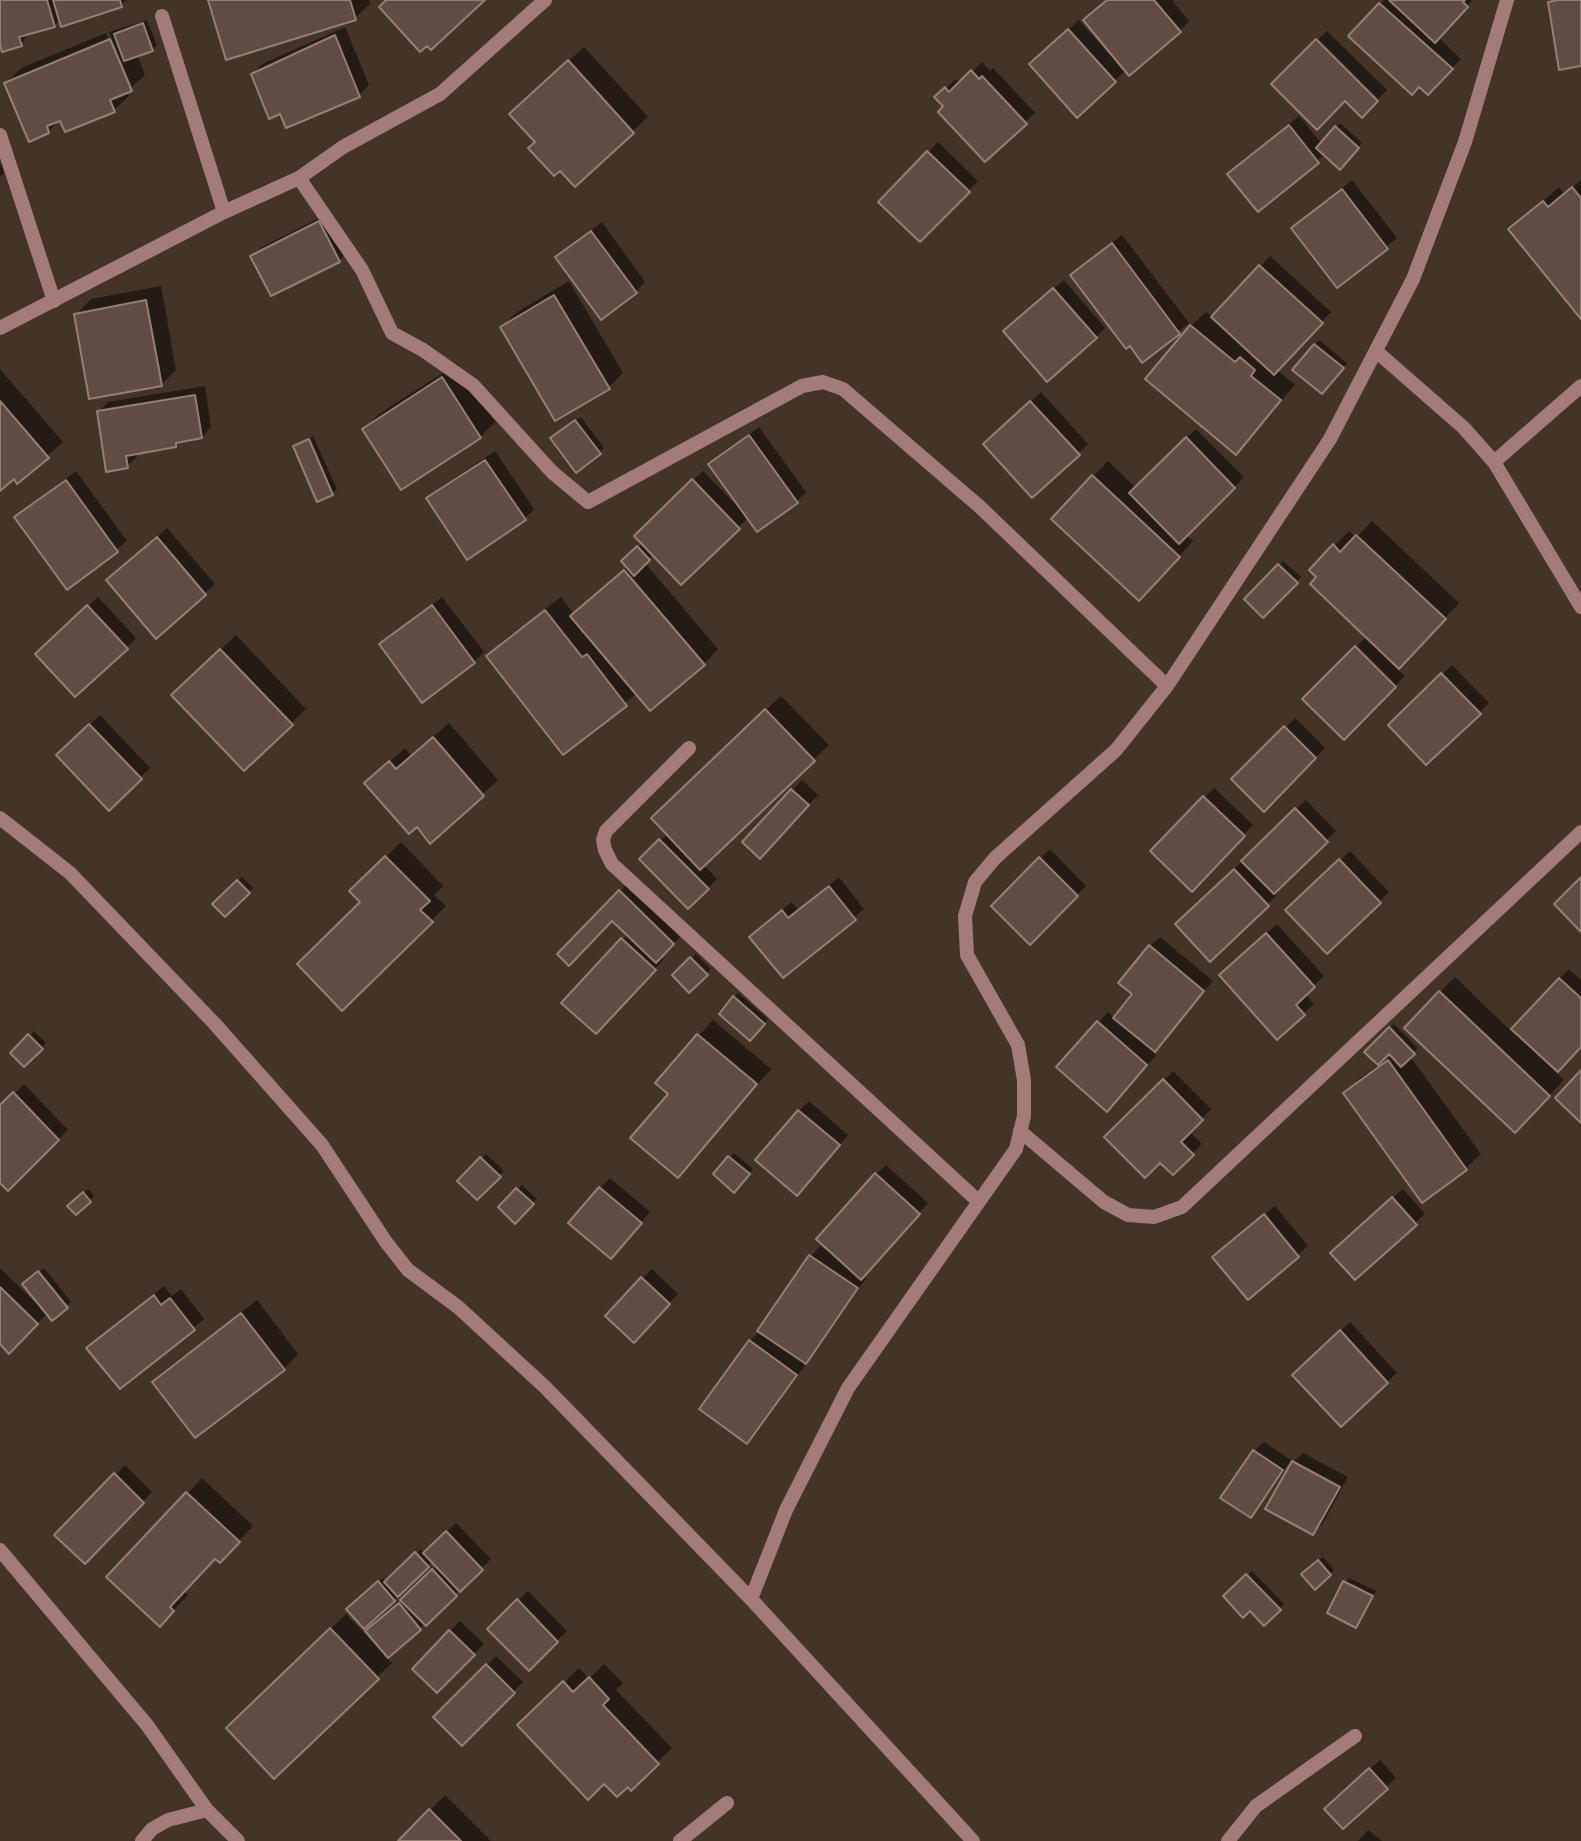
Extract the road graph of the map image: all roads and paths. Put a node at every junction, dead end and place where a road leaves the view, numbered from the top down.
1 (545, 0) edge
2 (1507, 0) edge
3 (162, 16) dead end
4 (0, 135) edge
5 (299, 178) junction
6 (224, 212) junction
7 (54, 301) junction
8 (0, 328) edge
9 (1376, 351) junction
10 (1581, 386) edge
11 (1494, 463) junction
12 (1581, 607) edge
13 (1167, 686) junction
14 (690, 748) dead end
15 (0, 818) edge
16 (1581, 832) edge
17 (1020, 1130) junction
18 (978, 1201) junction
19 (0, 1550) edge
20 (751, 1600) junction
21 (1355, 1736) dead end
22 (727, 1803) dead end
23 (207, 1810) junction
24 (142, 1841) edge
25 (238, 1841) edge
26 (680, 1841) edge
27 (973, 1841) edge
28 (1228, 1841) edge

1 - 5 street
2 - 9 street
3 - 6 street
4 - 7 street
5 - 6 street
5 - 13 street
6 - 7 street
7 - 8 street
9 - 11 street
9 - 13 street
10 - 11 street
11 - 12 street
13 - 17 street
14 - 18 street
15 - 20 street
16 - 17 street
17 - 18 street
18 - 20 street
19 - 23 street
20 - 27 street
21 - 28 street
22 - 26 street
23 - 24 street
23 - 25 street

